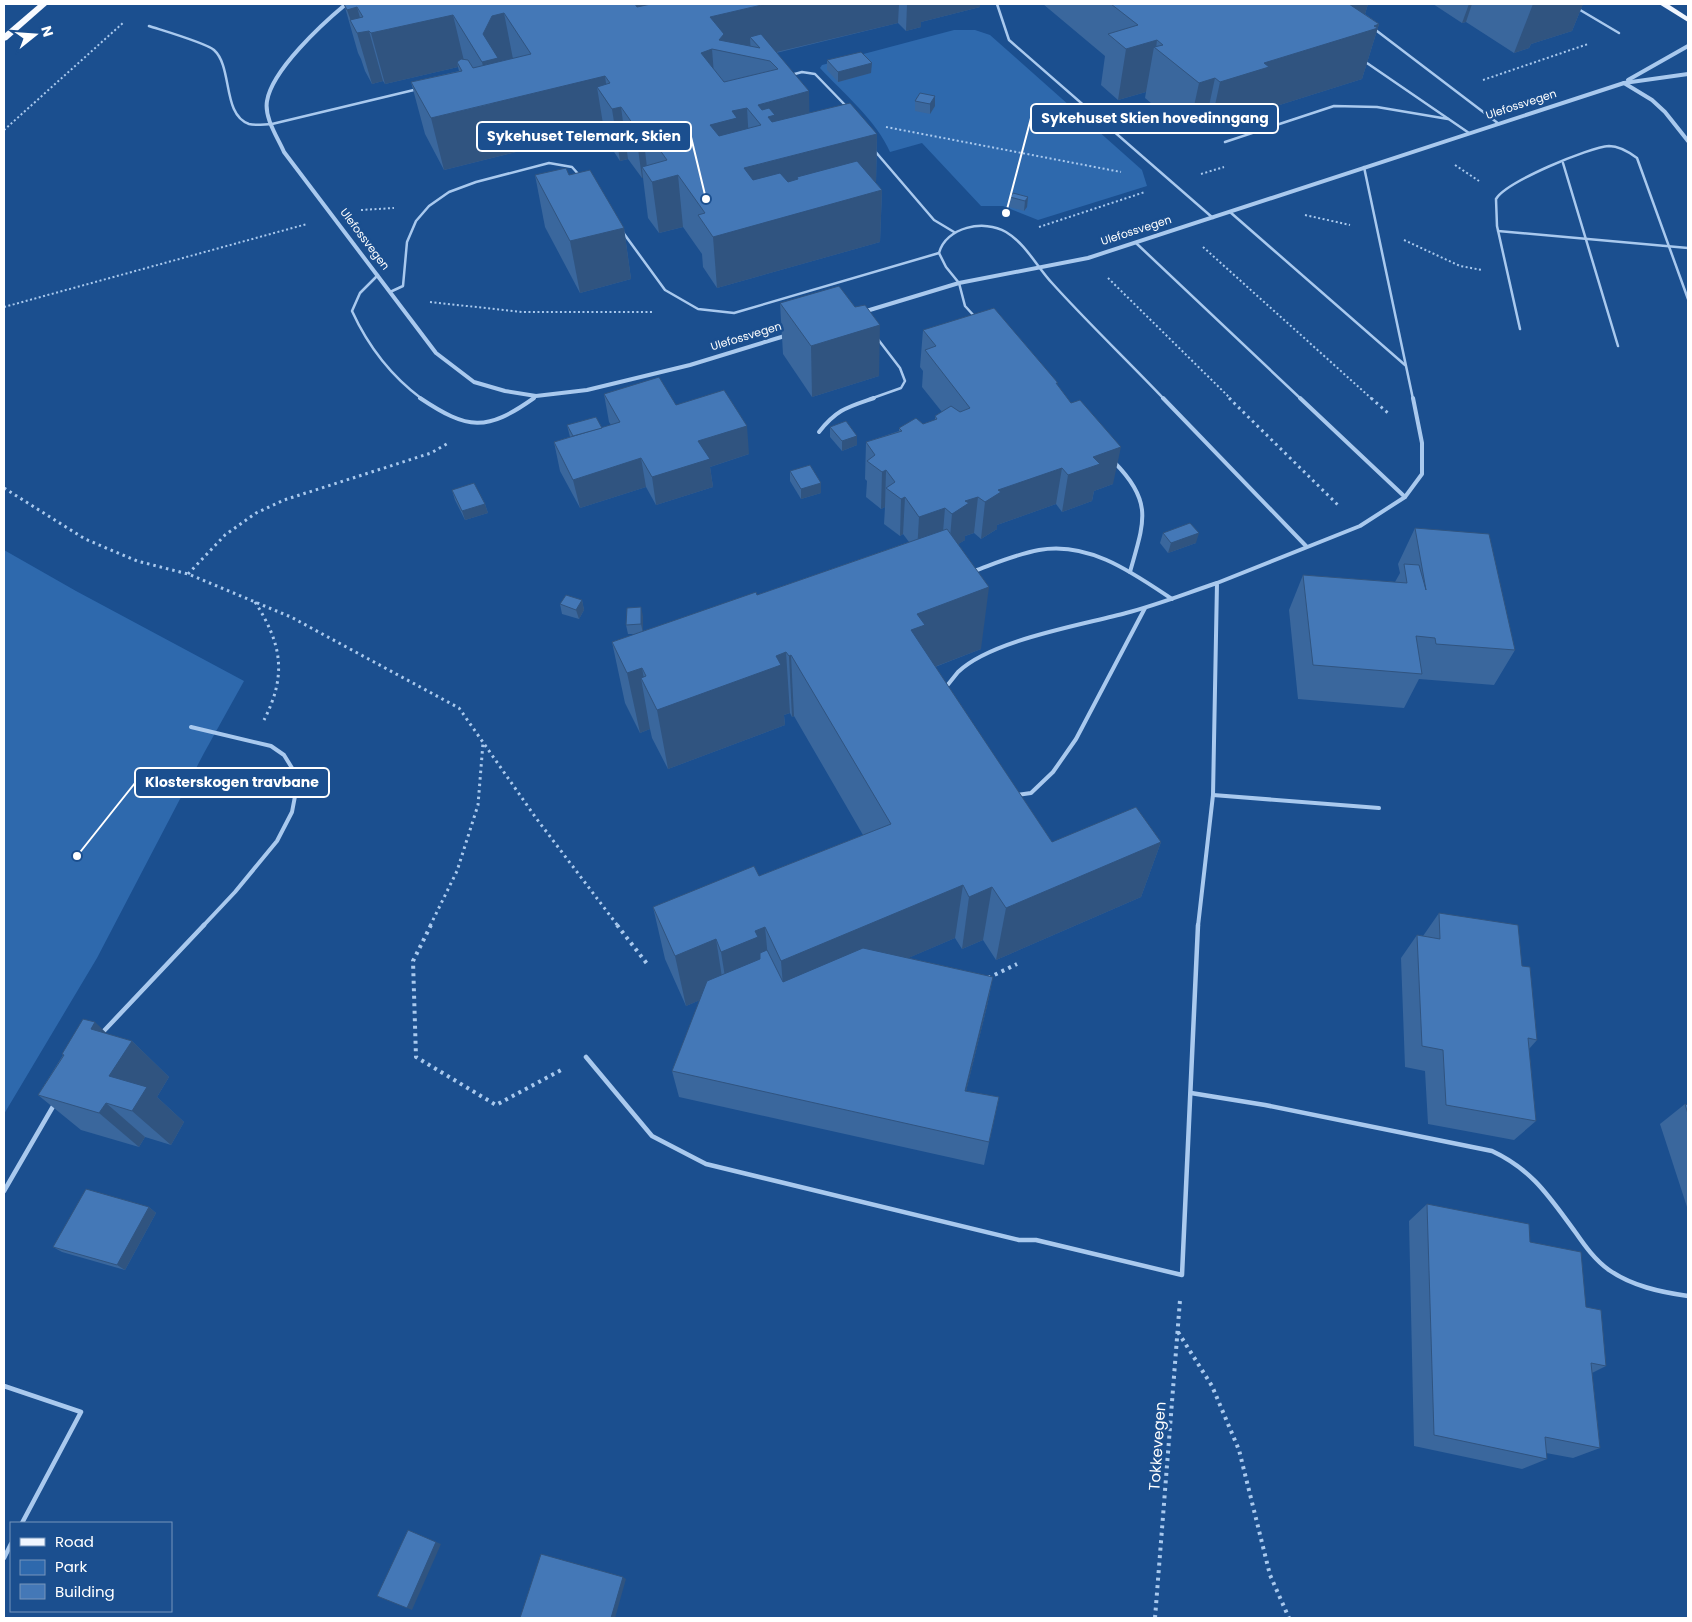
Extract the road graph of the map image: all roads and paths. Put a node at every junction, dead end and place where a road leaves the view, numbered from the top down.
1 (44, 4) edge
2 (346, 4) edge
3 (997, 4) edge
4 (1570, 4) edge
5 (1663, 4) edge
6 (1688, 20) edge
7 (124, 22) dead end
8 (149, 26) dead end
9 (1371, 27) edge
10 (1619, 34) joint
11 (4, 38) edge
12 (1688, 46) edge
13 (1360, 58) edge
14 (1688, 74) edge
15 (787, 76) edge
16 (1624, 83) junction
17 (421, 88) edge
18 (1453, 90) junction
19 (848, 108) edge
20 (1448, 119) junction
21 (272, 124) junction
22 (1499, 124) junction
23 (884, 126) dead end
24 (4, 130) edge
25 (1469, 133) junction
26 (1688, 140) edge
27 (1225, 142) dead end
28 (873, 149) dead end
29 (1449, 161) dead end
30 (1563, 163) junction
31 (1364, 167) junction
32 (1125, 173) dead end
33 (583, 180) edge
34 (1499, 193) junction
35 (429, 206) junction
36 (360, 210) dead end
37 (1230, 212) junction
38 (1213, 218) junction
39 (308, 224) dead end
40 (621, 230) edge
41 (1498, 231) junction
42 (954, 232) junction
43 (1587, 239) junction
44 (1136, 242) junction
45 (1200, 245) dead end
46 (1668, 246) junction
47 (1688, 248) edge
48 (939, 253) junction
49 (1039, 269) junction
50 (378, 275) junction
51 (1107, 277) dead end
52 (959, 283) junction
53 (390, 292) junction
54 (1688, 299) edge
55 (690, 304) junction
56 (4, 307) edge
57 (858, 313) edge
58 (979, 320) edge
59 (1520, 328) dead end
60 (793, 333) edge
61 (875, 335) dead end
62 (1618, 346) dead end
63 (1406, 366) junction
64 (536, 396) junction
65 (480, 424) junction
66 (819, 432) dead end
67 (1422, 443) junction
68 (1108, 455) edge
69 (4, 488) edge
70 (1405, 497) junction
71 (1360, 526) junction
72 (1306, 546) junction
73 (1130, 572) junction
74 (969, 573) edge
75 (188, 574) junction
76 (1217, 583) junction
77 (1172, 599) junction
78 (254, 601) junction
79 (1145, 608) junction
80 (945, 696) edge
81 (191, 727) dead end
82 (246, 740) junction
83 (483, 742) junction
84 (1013, 795) edge
85 (1213, 795) junction
86 (1379, 808) dead end
87 (1017, 964) edge
88 (648, 965) dead end
89 (980, 980) edge
90 (100, 1036) edge
91 (586, 1056) joint
92 (1191, 1092) junction
93 (58, 1098) edge
94 (4, 1192) edge
95 (1182, 1275) junction
96 (1688, 1296) edge
97 (1178, 1331) junction
98 (4, 1386) edge
99 (23, 1522) edge
100 (10, 1546) edge
101 (4, 1558) edge
102 (1155, 1618) edge
103 (1289, 1618) edge

1 - 11 highway
2 - 21 street, Ulefossvegen
3 - 38 lane
4 - 10 lane
5 - 6 main road
7 - 24 path
8 - 21 lane
9 - 18 lane
10 - 18 path
12 - 16 street, Ulefossvegen
13 - 20 lane
14 - 16 street, Ulefossvegen
15 - 19 lane
16 - 22 street, Ulefossvegen
16 - 26 street
17 - 21 lane
18 - 22 lane
20 - 25 lane
20 - 27 lane
21 - 50 street, Ulefossvegen
22 - 25 street, Ulefossvegen
23 - 32 path
25 - 31 street, Ulefossvegen
28 - 42 lane
29 - 34 path
30 - 34 lane
30 - 43 lane
30 - 46 lane
31 - 37 street, Ulefossvegen
31 - 63 lane
33 - 35 lane
34 - 41 lane
35 - 36 path
35 - 53 lane
37 - 38 street, Ulefossvegen
37 - 63 lane
38 - 44 street, Ulefossvegen
39 - 56 path
40 - 55 lane
41 - 43 lane
41 - 59 lane
42 - 48 lane
42 - 49 lane
43 - 46 lane
43 - 62 lane
44 - 49 street, Ulefossvegen
44 - 70 lane
45 - 67 path
46 - 47 lane
46 - 54 lane
48 - 52 lane
48 - 55 lane
49 - 52 street, Ulefossvegen
49 - 72 lane
50 - 53 street, Ulefossvegen
50 - 65 lane
51 - 71 path
52 - 57 street, Ulefossvegen
52 - 58 lane
53 - 55 path
53 - 64 street, Ulefossvegen
60 - 64 street, Ulefossvegen
61 - 66 lane
63 - 67 lane
64 - 65 lane
65 - 75 path
67 - 70 lane
68 - 73 lane
69 - 75 path
70 - 71 lane
71 - 72 lane
72 - 76 lane
73 - 74 lane
73 - 77 lane
75 - 78 path
76 - 77 lane
76 - 85 lane
77 - 79 lane
78 - 82 path
78 - 83 path
79 - 80 lane
79 - 84 lane
81 - 82 lane
82 - 90 lane
83 - 88 path
83 - 91 path
85 - 86 lane
85 - 92 lane
87 - 89 path
91 - 95 lane
92 - 95 lane
92 - 96 lane
93 - 94 lane
95 - 97 path, Tokkevegen
97 - 102 path, Tokkevegen
97 - 103 path
98 - 99 lane
100 - 101 lane

